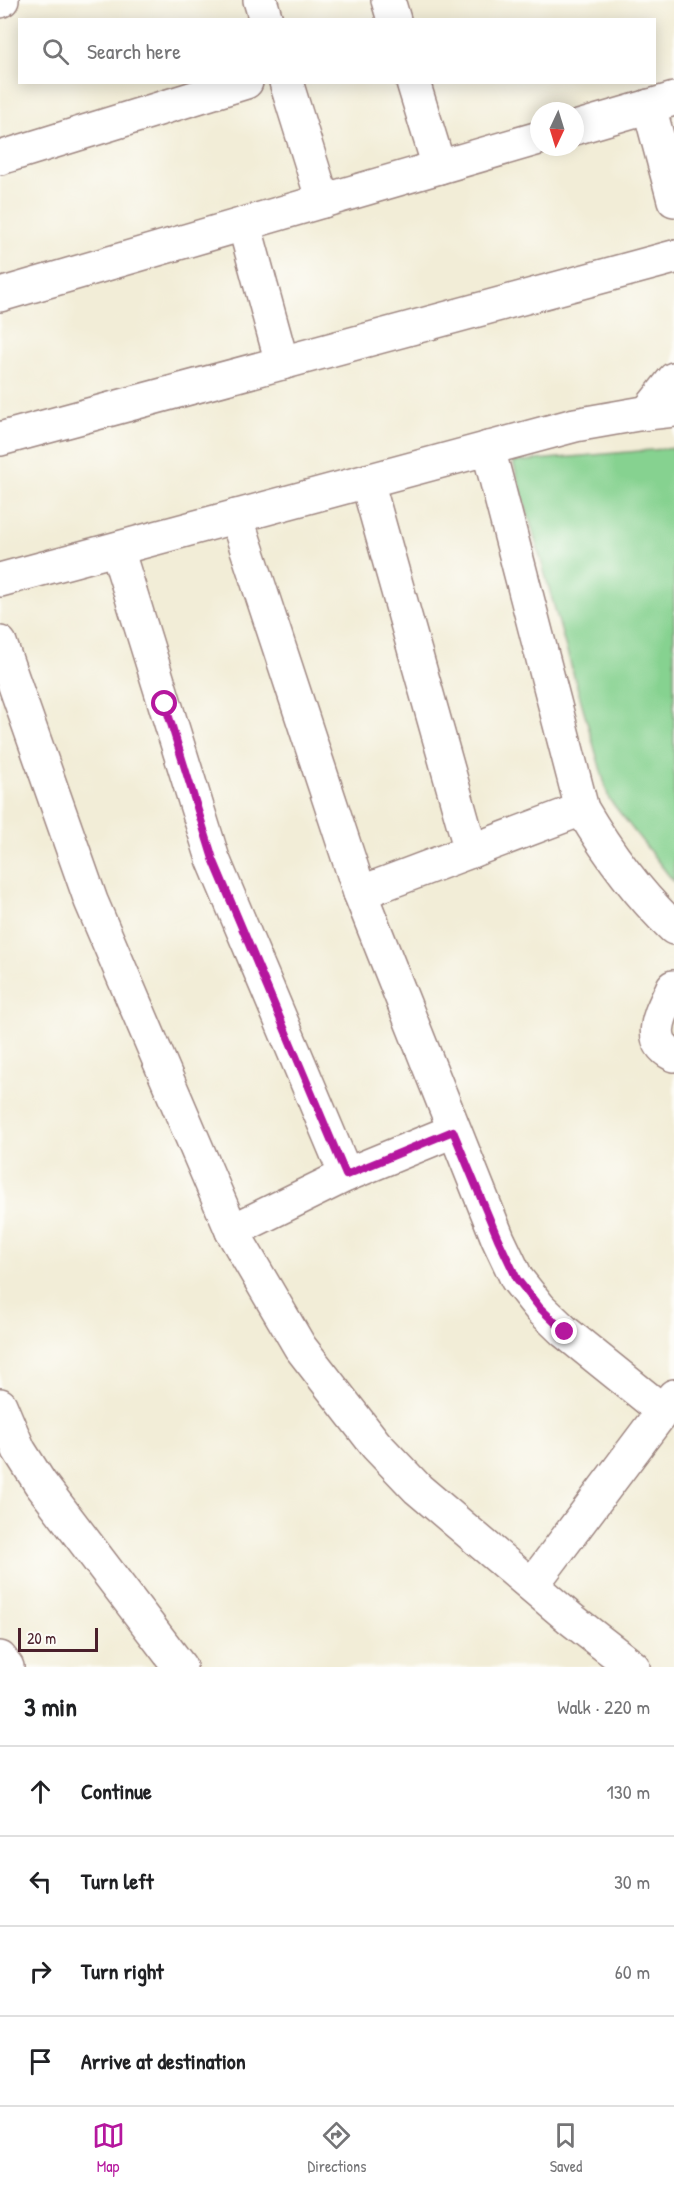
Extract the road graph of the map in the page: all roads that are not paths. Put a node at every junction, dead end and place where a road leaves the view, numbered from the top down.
1 (260, 0) edge
2 (388, 0) edge
3 (265, 18) edge
4 (393, 18) edge
5 (240, 84) edge
6 (287, 84) edge
7 (414, 84) edge
8 (661, 103) edge
9 (584, 125) edge
10 (530, 141) edge
11 (0, 158) edge
12 (439, 167) junction
13 (674, 200) edge
14 (323, 201) junction
15 (244, 224) junction
16 (674, 256) edge
17 (0, 295) edge
18 (282, 363) junction
19 (674, 380) edge
20 (661, 412) edge
21 (0, 439) edge
22 (488, 448) junction
23 (367, 481) junction
24 (236, 516) junction
25 (117, 549) junction
26 (0, 580) edge
27 (0, 643) edge
28 (582, 808) junction
29 (471, 851) junction
30 (360, 893) junction
31 (673, 925) edge
32 (673, 987) edge
33 (674, 1055) edge
34 (453, 1131) junction
35 (346, 1175) junction
36 (232, 1230) junction
37 (669, 1403) edge
38 (0, 1405) edge
39 (10, 1458) edge
40 (532, 1585) junction
41 (0, 1658) edge
42 (7, 1667) edge
43 (180, 1667) edge
44 (633, 1667) edge

1 - 3 street
2 - 4 street
5 - 11 street
6 - 14 street
7 - 12 street
8 - 9 street
8 - 13 street
10 - 12 street
12 - 14 street
14 - 15 street
15 - 17 street
15 - 18 street
16 - 18 street
18 - 21 street
19 - 20 street
20 - 22 street
22 - 23 street
22 - 28 street
23 - 24 street
23 - 29 street
24 - 25 street
24 - 30 street
25 - 26 street
25 - 35 street
27 - 36 street
28 - 29 street
28 - 31 street
29 - 30 street
30 - 34 street
32 - 33 street
34 - 35 street
34 - 37 street
35 - 36 street
36 - 40 street
37 - 40 street
38 - 39 street
39 - 43 street
40 - 44 street
41 - 42 street

